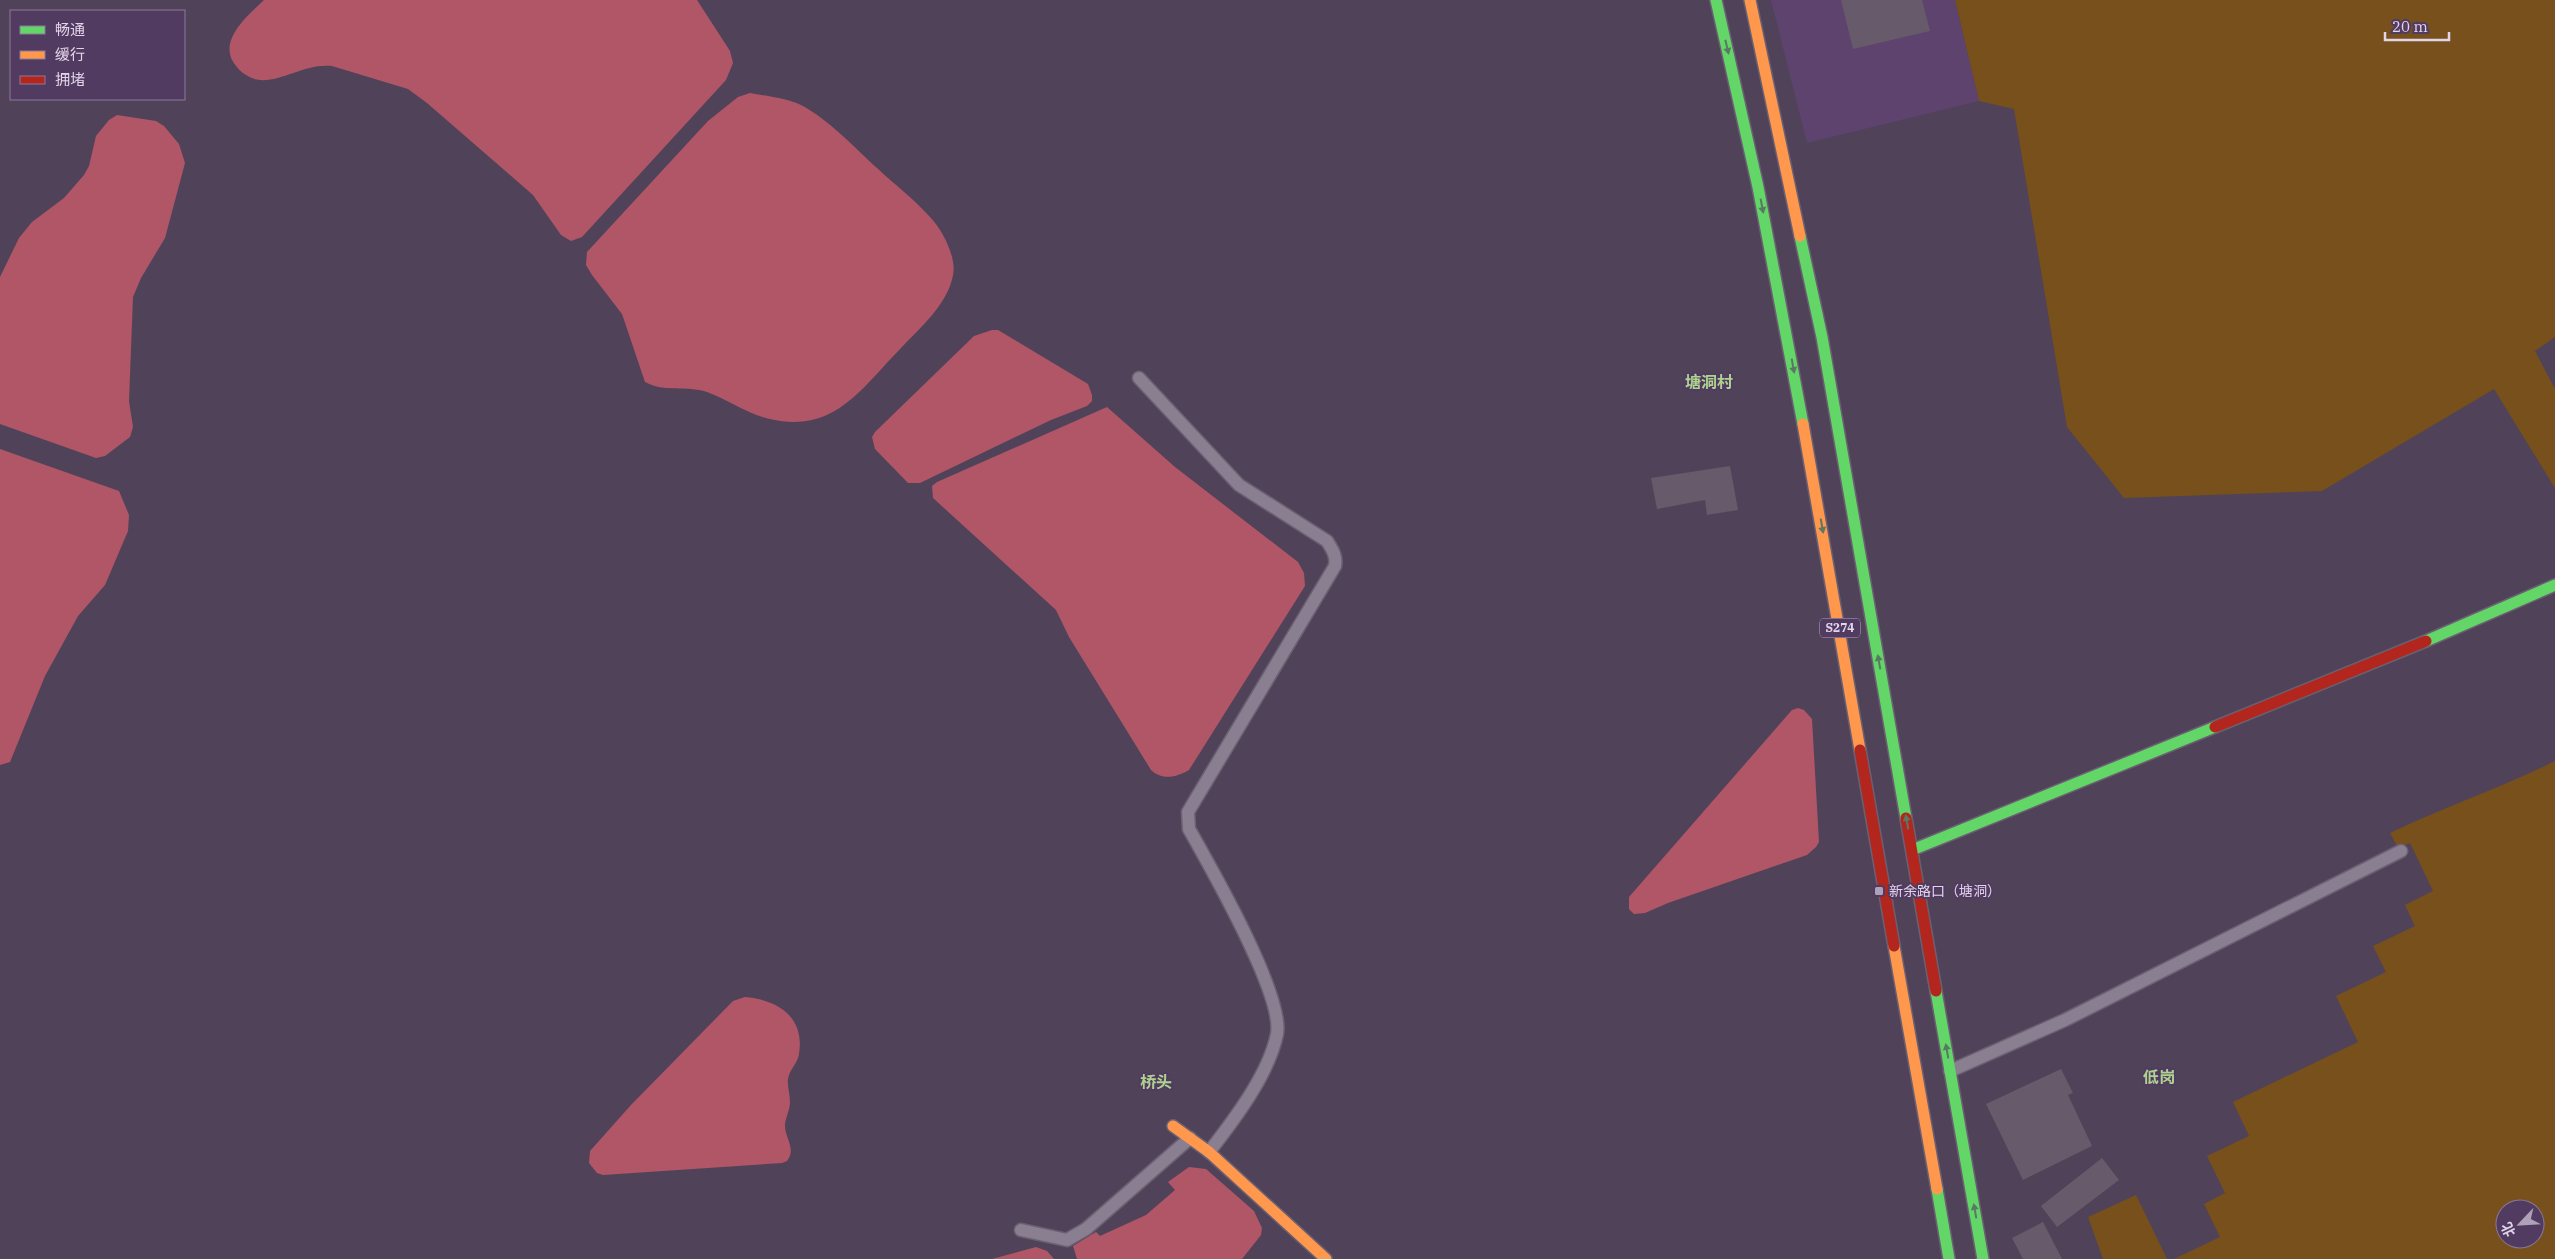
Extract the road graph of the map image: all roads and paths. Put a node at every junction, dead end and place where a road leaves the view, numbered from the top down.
1 (1716, 0) edge
2 (1750, 0) edge
3 (1139, 378) dead end
4 (2555, 585) edge
5 (1912, 850) junction
6 (2400, 851) dead end
7 (1950, 1071) junction
8 (1173, 1126) dead end
9 (1190, 1138) junction
10 (1209, 1152) junction
11 (1021, 1230) dead end
12 (1326, 1259) edge
13 (1950, 1259) edge
14 (1983, 1259) edge

1 -> 13 main road, S274
5 -> 2 main road, S274
3 - 10 lane
4 - 5 main road
7 -> 5 main road, S274
6 - 7 lane
14 -> 7 main road, S274
8 - 9 main road
9 - 10 main road
9 - 11 lane
10 - 12 main road

